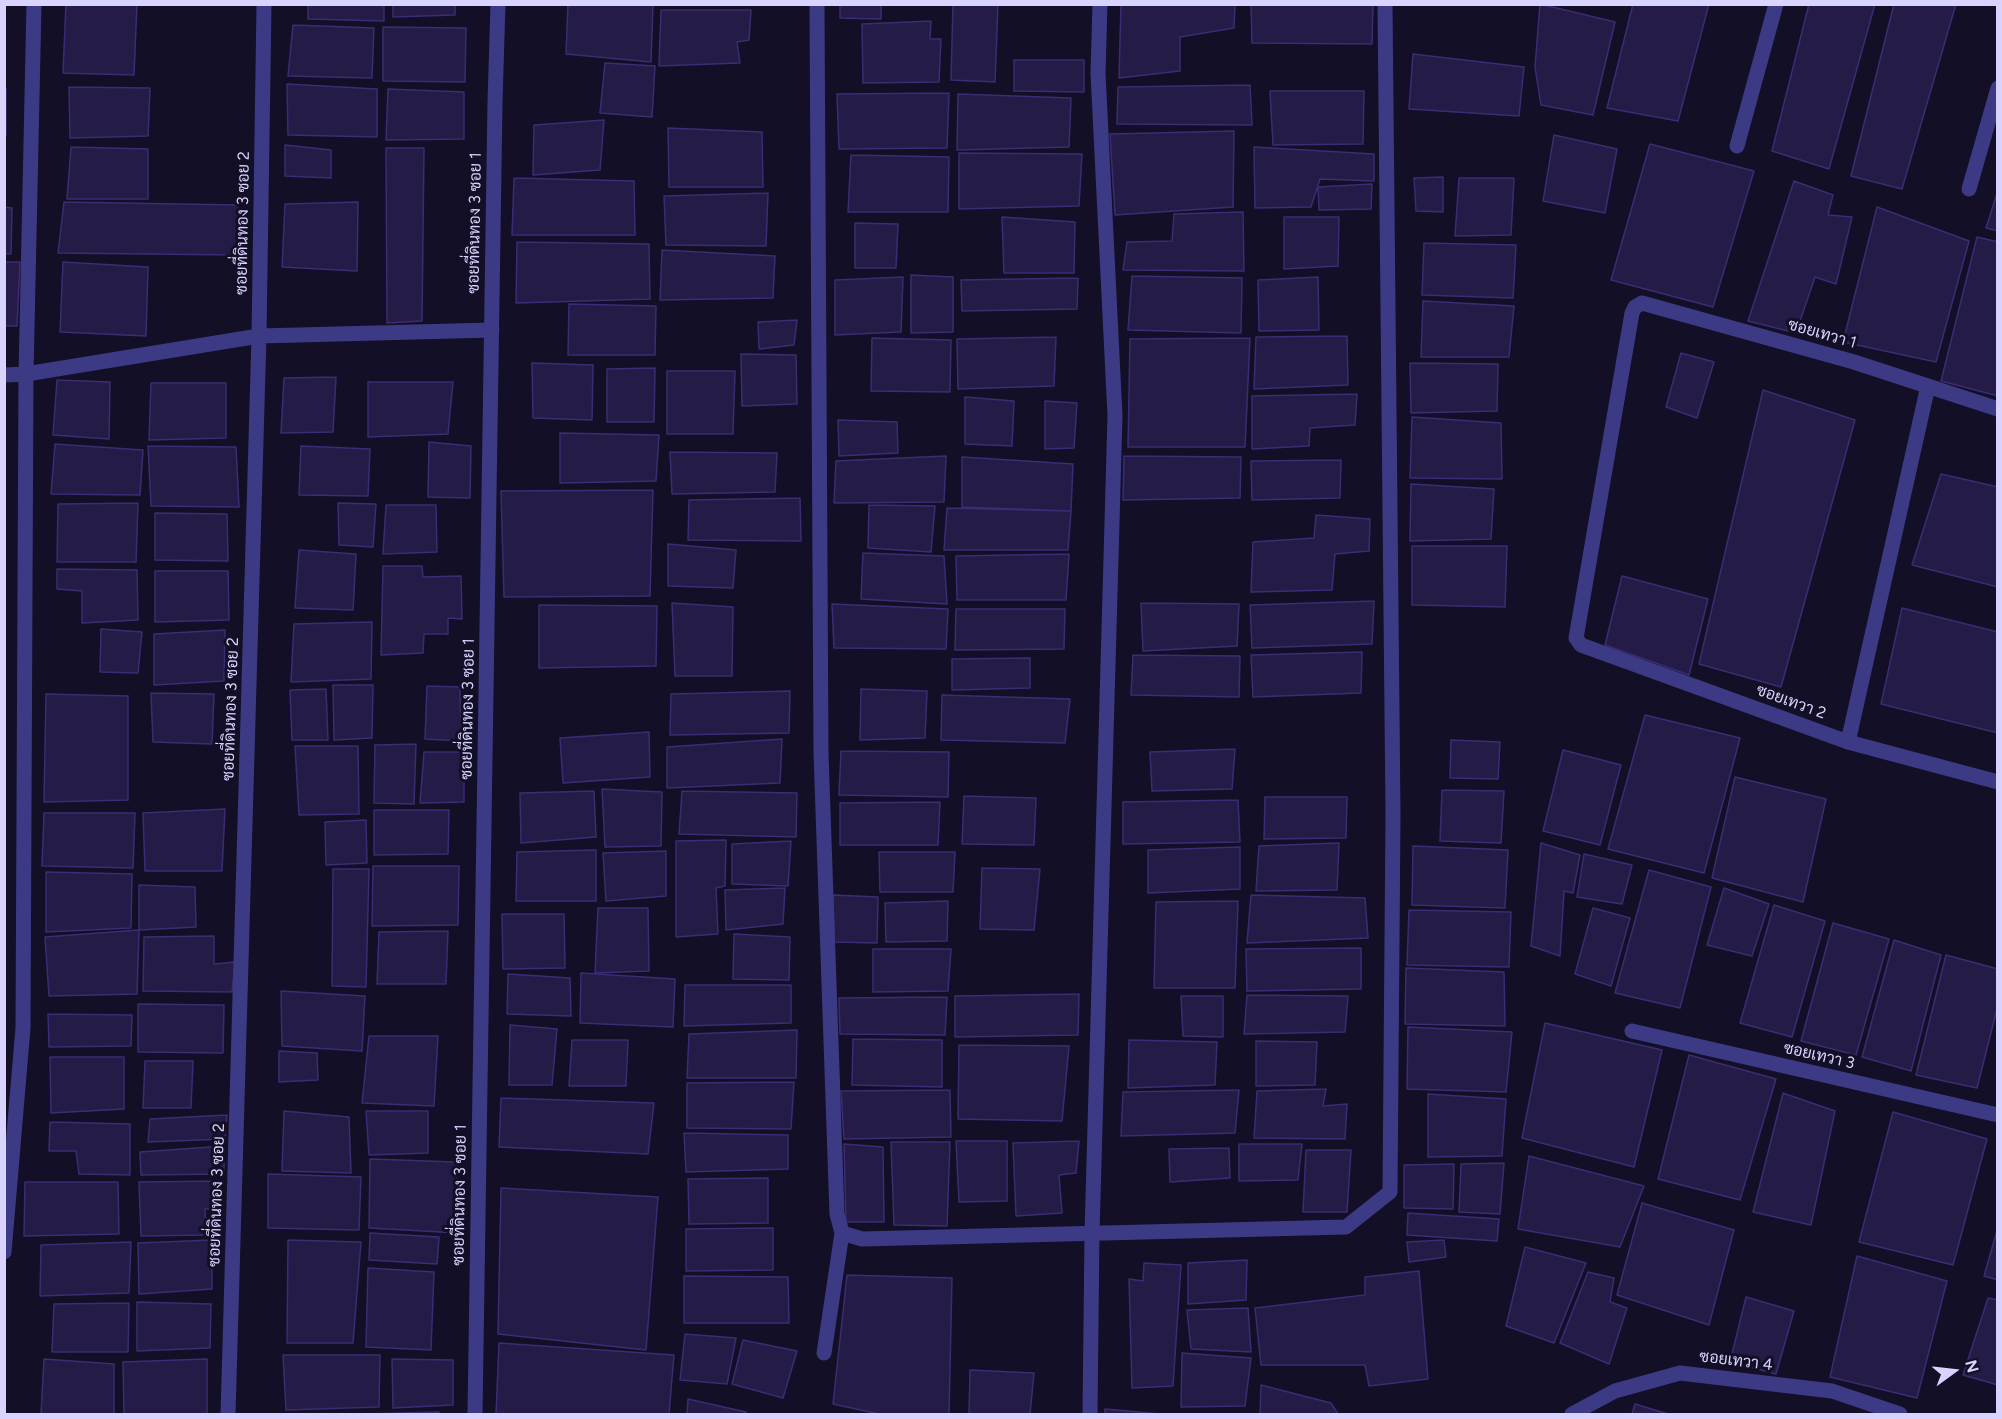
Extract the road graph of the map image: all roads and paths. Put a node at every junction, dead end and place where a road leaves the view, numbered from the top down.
1 (34, 4) edge
2 (264, 4) edge
3 (498, 4) edge
4 (817, 4) edge
5 (1100, 4) edge
6 (1385, 4) edge
7 (1776, 4) edge
8 (1998, 88) edge
9 (1737, 146) dead end
10 (1969, 189) dead end
11 (492, 330) junction
12 (260, 336) junction
13 (26, 374) junction
14 (4, 375) edge
15 (1928, 386) junction
16 (1998, 409) edge
17 (1578, 642) joint
18 (1848, 742) junction
19 (1998, 782) edge
20 (1632, 1031) dead end
21 (1998, 1115) edge
22 (842, 1233) junction
23 (1092, 1233) junction
24 (4, 1252) edge
25 (824, 1353) dead end
26 (228, 1414) edge
27 (475, 1414) edge
28 (1090, 1414) edge
29 (1572, 1414) edge
30 (1900, 1414) edge

1 - 13 street
2 - 12 street, ซอยที่ดินทอง 3 ซอย 2
3 - 11 street, ซอยที่ดินทอง 3 ซอย 1
4 - 22 street
5 - 23 street
6 - 23 street
7 - 9 street
8 - 10 street
11 - 12 street
11 - 27 street, ซอยที่ดินทอง 3 ซอย 1
12 - 13 street
12 - 26 street, ซอยที่ดินทอง 3 ซอย 2
13 - 14 street
13 - 24 street
15 - 16 street, ซอยเทวา 1
15 - 17 street, ซอยเทวา 1
15 - 18 street
17 - 18 street, ซอยเทวา 2
18 - 19 street, ซอยเทวา 2
20 - 21 street, ซอยเทวา 3
22 - 23 street
22 - 25 street
23 - 28 street
29 - 30 street, ซอยเทวา 4

